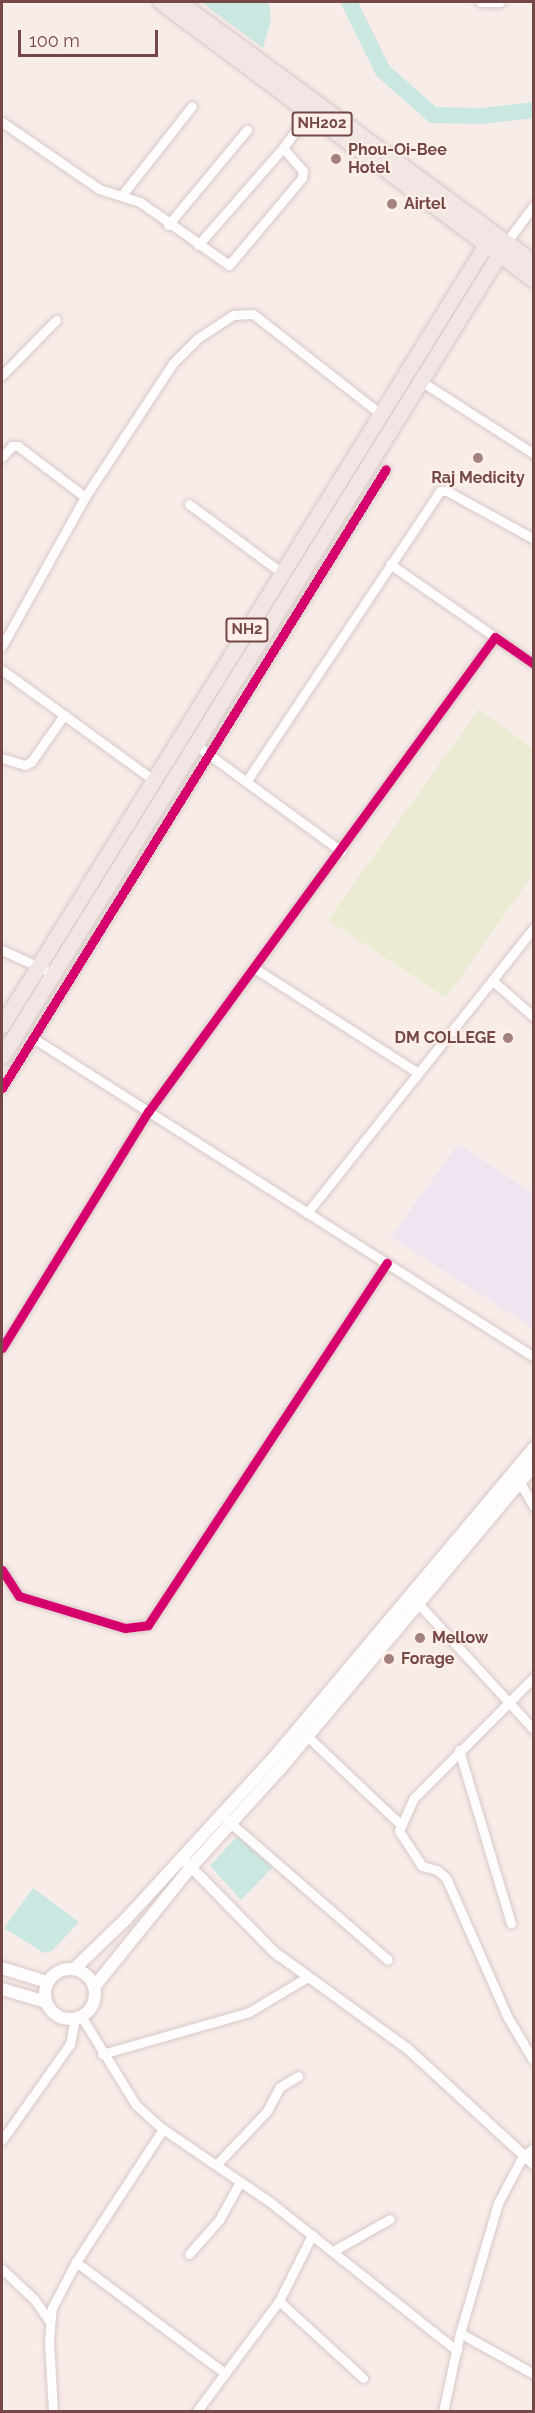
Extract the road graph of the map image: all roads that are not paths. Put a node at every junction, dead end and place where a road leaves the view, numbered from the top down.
1 (161, 2) edge
2 (179, 2) edge
3 (480, 2) edge
4 (500, 2) edge
5 (192, 106) dead end
6 (311, 109) junction
7 (2, 122) edge
8 (247, 130) dead end
9 (283, 148) junction
10 (122, 195) junction
11 (534, 206) edge
12 (168, 225) junction
13 (488, 239) junction
14 (198, 245) junction
15 (502, 249) junction
16 (534, 263) edge
17 (534, 280) edge
18 (56, 320) dead end
19 (2, 375) edge
20 (422, 382) junction
21 (383, 416) junction
22 (534, 454) edge
23 (2, 457) edge
24 (386, 469) dead end
25 (85, 497) junction
26 (189, 504) dead end
27 (534, 539) edge
28 (390, 564) junction
29 (282, 573) junction
30 (243, 636) junction
31 (495, 636) junction
32 (257, 644) junction
33 (2, 646) edge
34 (534, 664) edge
35 (2, 670) edge
36 (64, 715) junction
37 (196, 745) junction
38 (210, 756) junction
39 (2, 758) edge
40 (155, 781) junction
41 (246, 782) junction
42 (341, 851) junction
43 (534, 928) edge
44 (2, 950) edge
45 (36, 966) junction
46 (255, 968) junction
47 (52, 973) junction
48 (492, 980) junction
49 (534, 1017) edge
50 (2, 1025) edge
51 (33, 1038) junction
52 (2, 1056) edge
53 (418, 1073) junction
54 (2, 1088) edge
55 (148, 1112) junction
56 (307, 1213) junction
57 (387, 1263) junction
58 (2, 1348) edge
59 (534, 1357) edge
60 (534, 1448) edge
61 (534, 1465) edge
62 (519, 1481) junction
63 (534, 1507) edge
64 (2, 1570) edge
65 (413, 1598) junction
66 (534, 1677) edge
67 (508, 1703) junction
68 (534, 1730) edge
69 (307, 1736) junction
70 (459, 1750) junction
71 (221, 1815) junction
72 (231, 1824) junction
73 (400, 1824) junction
74 (181, 1858) junction
75 (191, 1867) junction
76 (512, 1923) dead end
77 (388, 1960) dead end
78 (2, 1968) edge
79 (74, 1969) junction
80 (306, 1978) junction
81 (47, 1982) junction
82 (94, 1987) junction
83 (2, 1989) edge
84 (46, 2002) junction
85 (78, 2017) junction
86 (102, 2054) junction
87 (534, 2060) edge
88 (298, 2076) dead end
89 (163, 2128) junction
90 (2, 2140) edge
91 (534, 2148) edge
92 (523, 2156) junction
93 (216, 2165) junction
94 (534, 2165) edge
95 (240, 2182) junction
96 (390, 2219) dead end
97 (312, 2235) junction
98 (333, 2251) junction
99 (189, 2254) dead end
100 (76, 2262) junction
101 (2, 2270) edge
102 (279, 2301) junction
103 (50, 2322) junction
104 (460, 2333) junction
105 (457, 2351) junction
106 (223, 2372) junction
107 (534, 2374) edge
108 (363, 2378) dead end
109 (197, 2411) edge
110 (53, 2412) edge
111 (443, 2412) edge

1 - 6 highway, NH202
2 - 6 highway, NH202
3 - 4 street
5 - 10 street
6 - 9 street
6 - 13 highway, NH202
7 - 10 street
8 - 12 street
9 - 14 street
9 - 14 street
10 - 12 street
11 - 15 street
12 - 14 street
13 - 15 highway
13 - 21 highway, NH2
15 - 16 highway
15 - 17 highway
15 - 20 highway, NH2
18 - 19 street
20 - 22 street
20 - 32 highway, NH2
21 - 25 street
21 - 29 highway, NH2
23 - 25 street
24 - 38 street
25 - 33 street
26 - 29 street
27 - 28 street
28 - 31 street
28 - 41 street
29 - 30 highway, NH2
30 - 32 highway
30 - 40 highway, NH2
31 - 34 street
31 - 42 street
32 - 37 highway, NH2
35 - 36 street
36 - 39 street
36 - 40 street
37 - 38 street
37 - 47 highway, NH2
38 - 41 street
38 - 51 street
40 - 45 highway, NH2
41 - 42 street
42 - 46 street
43 - 48 street
44 - 45 street
45 - 47 street
45 - 50 highway, NH2
46 - 53 street
46 - 55 street
47 - 52 highway, NH2
48 - 49 street
48 - 53 street
51 - 54 street
51 - 55 street
53 - 56 street
55 - 56 street
55 - 58 street
56 - 57 street
57 - 59 street
57 - 64 street
60 - 65 main road
61 - 62 main road
62 - 63 street
62 - 65 main road
65 - 67 street
65 - 69 main road
65 - 71 main road
66 - 67 street
67 - 68 street
67 - 70 street
69 - 72 main road
69 - 73 street
70 - 73 street
70 - 76 street
71 - 72 street
71 - 74 main road
72 - 75 main road
72 - 77 street
73 - 87 street
74 - 75 street
74 - 79 main road
75 - 80 street
75 - 82 main road
78 - 81 main road
79 - 81 main road
79 - 82 main road
80 - 86 street
80 - 92 street
81 - 84 main road
82 - 85 main road
83 - 84 main road
84 - 85 main road
85 - 86 street
85 - 90 street
86 - 89 street
88 - 93 street
89 - 93 street
89 - 100 street
91 - 92 street
92 - 94 street
92 - 104 street
93 - 95 street
95 - 97 street
95 - 99 street
96 - 98 street
97 - 98 street
97 - 102 street
98 - 105 street
100 - 103 street
100 - 106 street
101 - 103 street
102 - 106 street
102 - 108 street
103 - 110 street
104 - 105 street
104 - 107 street
105 - 111 street
106 - 109 street

